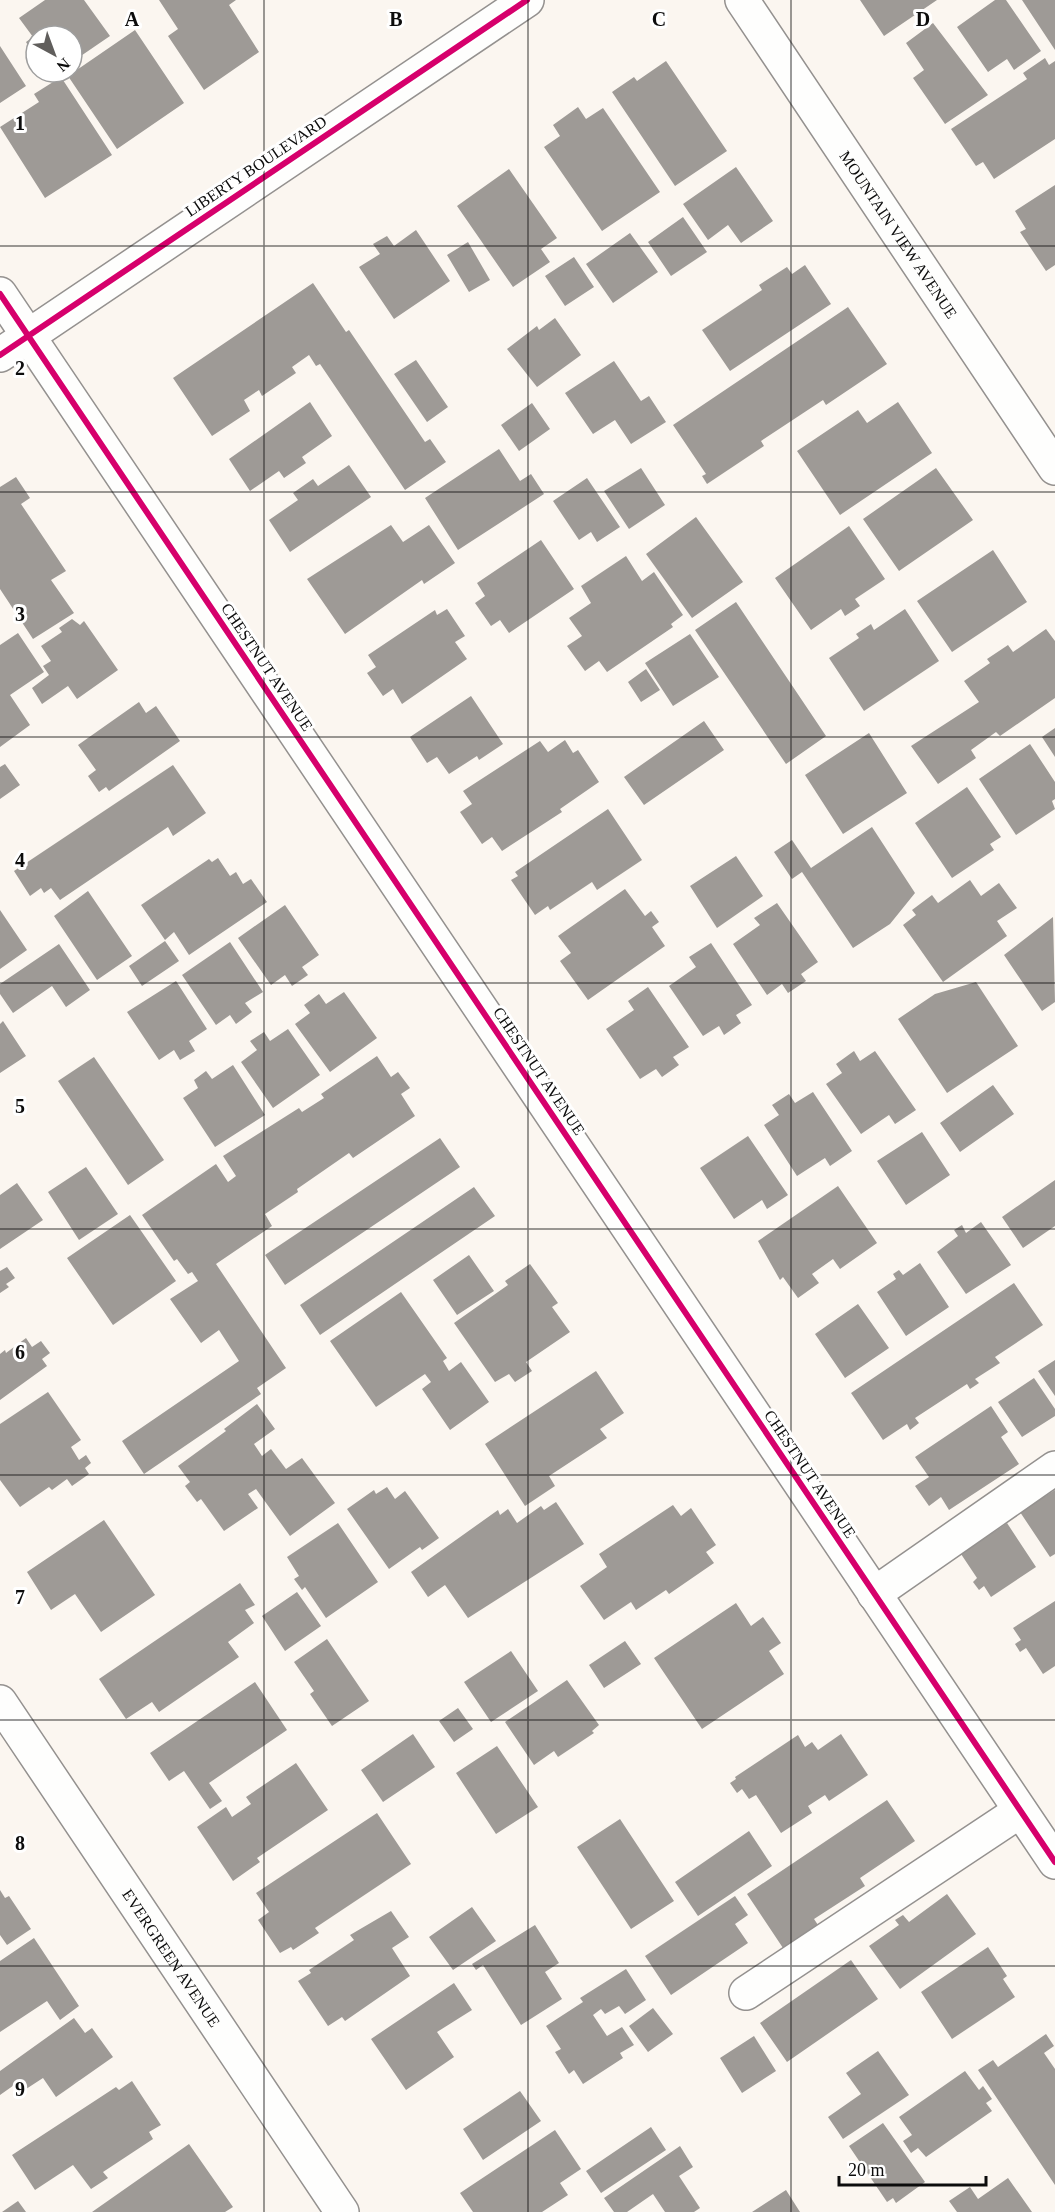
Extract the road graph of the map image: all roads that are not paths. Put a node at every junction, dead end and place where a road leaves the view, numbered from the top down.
1 (527, 0) edge
2 (742, 0) edge
3 (0, 294) edge
4 (28, 336) junction
5 (0, 355) edge
6 (1055, 468) edge
7 (1055, 1468) edge
8 (874, 1593) junction
9 (0, 1702) edge
10 (1020, 1811) junction
11 (1055, 1862) edge
12 (746, 1993) dead end
13 (342, 2212) edge

1 - 4 street, LIBERTY BOULEVARD
2 - 6 street, MOUNTAIN VIEW AVENUE
3 - 4 street, CHESTNUT AVENUE
4 - 5 street, LIBERTY BOULEVARD
4 - 8 street, CHESTNUT AVENUE
7 - 8 street
8 - 10 street, CHESTNUT AVENUE
9 - 13 street, EVERGREEN AVENUE
10 - 11 street, CHESTNUT AVENUE
10 - 12 street

